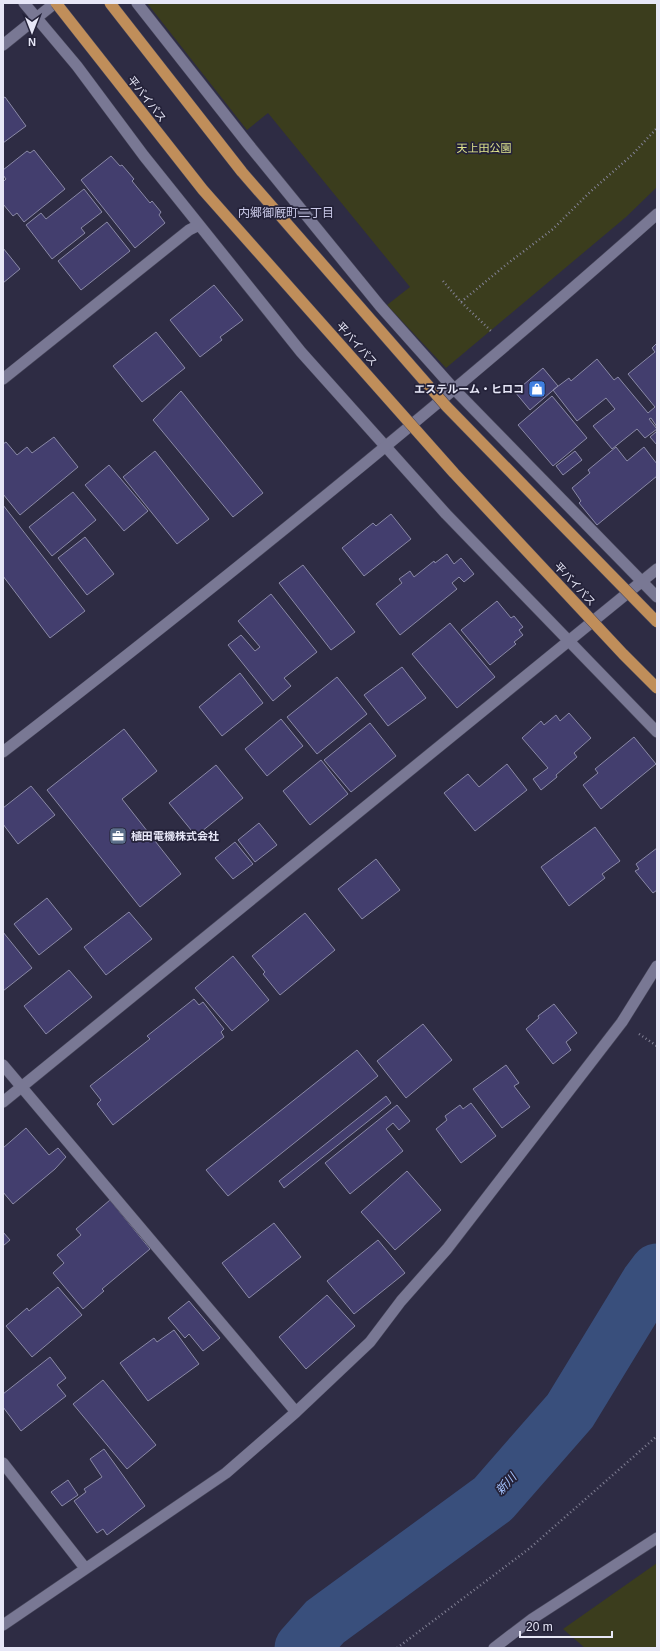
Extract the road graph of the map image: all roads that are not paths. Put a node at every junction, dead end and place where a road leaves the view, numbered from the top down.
1 (24, 3) edge
2 (55, 3) edge
3 (110, 3) edge
4 (136, 3) edge
5 (36, 18) junction
6 (3, 45) edge
7 (657, 214) edge
8 (199, 225) junction
9 (3, 380) edge
10 (454, 389) junction
11 (385, 446) junction
12 (657, 569) edge
13 (642, 581) junction
14 (657, 597) edge
15 (657, 622) edge
16 (568, 641) junction
17 (657, 688) edge
18 (657, 732) edge
19 (3, 752) edge
20 (657, 966) edge
21 (3, 1065) edge
22 (21, 1087) junction
23 (3, 1102) edge
24 (296, 1412) junction
25 (3, 1463) edge
26 (657, 1538) edge
27 (85, 1568) junction
28 (3, 1625) edge
29 (494, 1648) edge

1 - 5 street
2 - 5 street
2 - 17 highway, 平バイパス, bridge
3 - 15 highway, bridge
4 - 10 street
5 - 6 street
5 - 8 street
7 - 10 street
8 - 9 street
8 - 11 street
10 - 11 street
10 - 13 street
11 - 16 street
11 - 19 street
12 - 13 street
13 - 14 street
13 - 16 street
16 - 18 street
16 - 22 street
20 - 24 street
21 - 22 street
22 - 23 street
22 - 24 street
24 - 27 street
25 - 27 street
26 - 29 street
27 - 28 street

